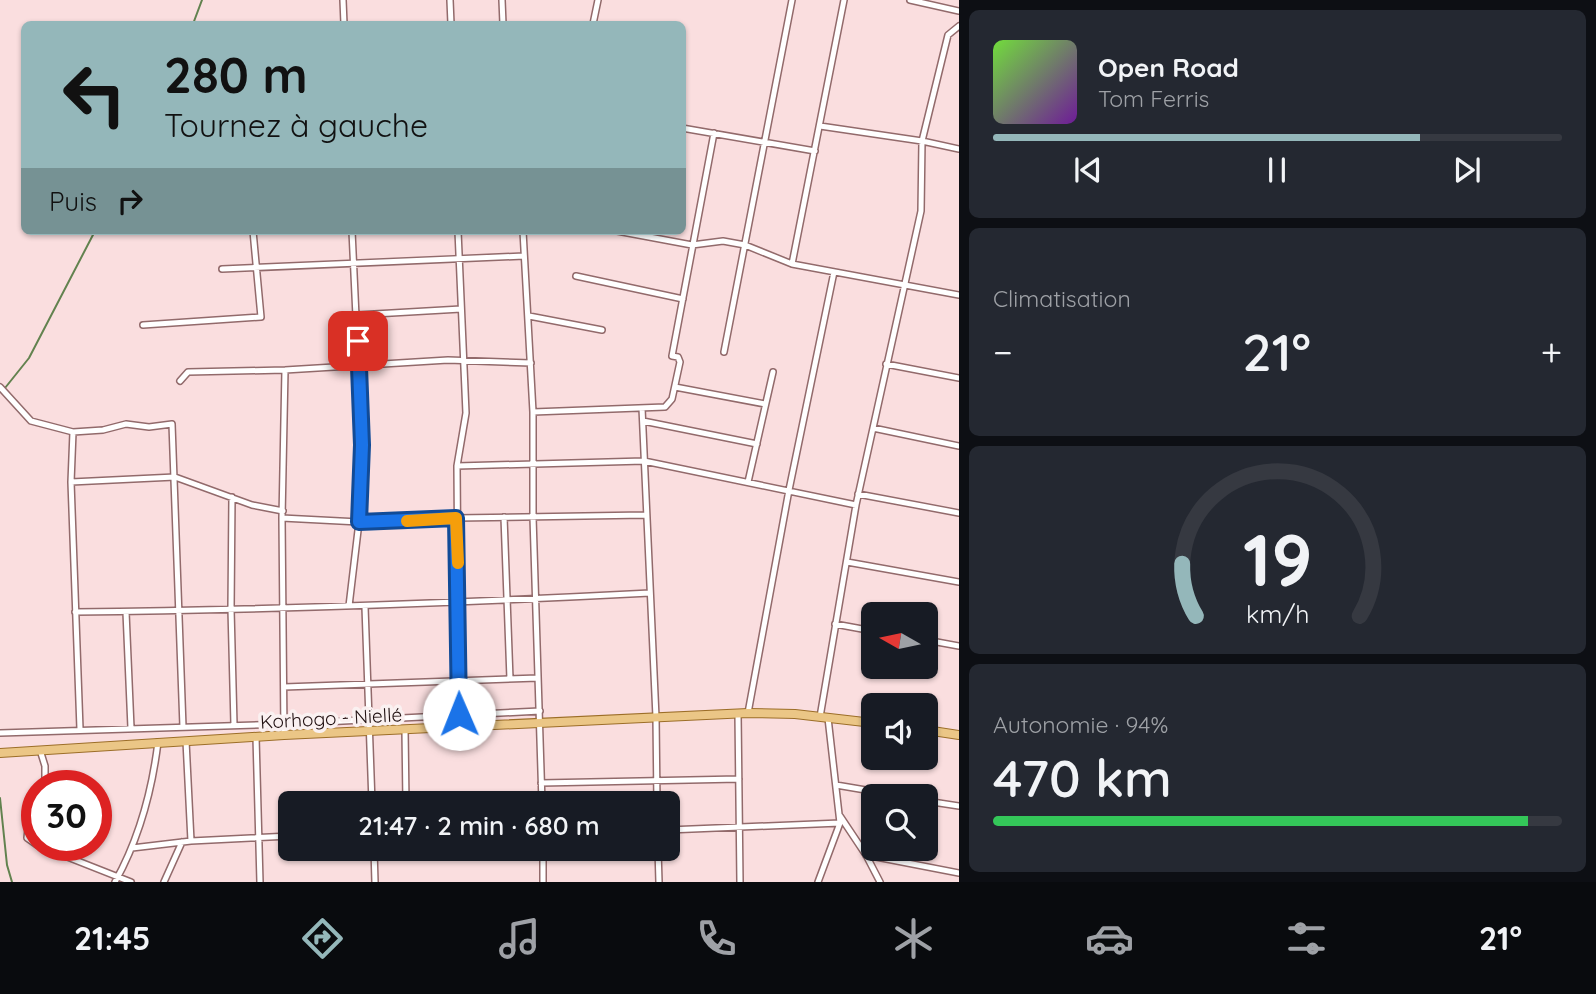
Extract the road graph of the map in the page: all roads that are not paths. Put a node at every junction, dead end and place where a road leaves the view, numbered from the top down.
1 (343, 0) edge
2 (450, 0) edge
3 (502, 0) edge
4 (598, 0) edge
5 (792, 0) edge
6 (844, 0) edge
7 (910, 0) edge
8 (959, 11) edge
9 (344, 21) edge
10 (451, 21) edge
11 (503, 21) edge
12 (594, 21) edge
13 (959, 26) edge
14 (820, 126) junction
15 (686, 129) edge
16 (714, 133) junction
17 (922, 141) junction
18 (764, 142) junction
19 (959, 149) edge
20 (815, 151) junction
21 (253, 235) edge
22 (352, 235) edge
23 (458, 235) edge
24 (523, 235) edge
25 (640, 235) edge
26 (692, 244) junction
27 (745, 245) junction
28 (524, 256) junction
29 (459, 258) junction
30 (354, 263) junction
31 (792, 264) junction
32 (256, 267) junction
33 (222, 269) dead end
34 (834, 272) junction
35 (576, 276) dead end
36 (904, 285) junction
37 (959, 295) edge
38 (683, 299) junction
39 (461, 309) junction
40 (357, 315) junction
41 (529, 316) junction
42 (144, 325) dead end
43 (602, 330) dead end
44 (724, 352) dead end
45 (463, 361) junction
46 (531, 363) junction
47 (886, 364) junction
48 (360, 366) junction
49 (285, 370) junction
50 (772, 372) dead end
51 (959, 378) edge
52 (180, 381) dead end
53 (0, 387) edge
54 (675, 387) junction
55 (765, 404) junction
56 (642, 408) junction
57 (533, 412) junction
58 (643, 421) junction
59 (873, 428) junction
60 (74, 432) junction
61 (757, 444) junction
62 (959, 446) edge
63 (644, 461) junction
64 (533, 463) junction
65 (457, 466) junction
66 (175, 477) junction
67 (71, 482) junction
68 (748, 482) junction
69 (789, 490) junction
70 (858, 494) junction
71 (232, 497) junction
72 (856, 505) junction
73 (959, 513) edge
74 (283, 515) junction
75 (646, 515) junction
76 (504, 517) junction
77 (533, 517) junction
78 (456, 518) junction
79 (359, 522) junction
80 (847, 562) junction
81 (959, 582) edge
82 (650, 593) junction
83 (537, 599) junction
84 (507, 600) junction
85 (458, 602) junction
86 (349, 606) junction
87 (282, 607) junction
88 (365, 607) junction
89 (231, 609) junction
90 (75, 612) junction
91 (126, 612) junction
92 (180, 612) junction
93 (835, 624) junction
94 (861, 629) edge
95 (938, 642) edge
96 (959, 646) edge
97 (538, 678) junction
98 (510, 679) junction
99 (459, 681) junction
100 (368, 685) junction
101 (284, 687) junction
102 (540, 711) junction
103 (748, 713) junction
104 (459, 714) junction
105 (738, 714) junction
106 (656, 717) junction
107 (824, 717) junction
108 (369, 719) junction
109 (861, 722) edge
110 (540, 723) junction
111 (284, 724) junction
112 (234, 725) junction
113 (184, 727) junction
114 (131, 728) junction
115 (80, 729) junction
116 (405, 730) junction
117 (369, 732) junction
118 (938, 732) edge
119 (0, 733) edge
120 (284, 735) junction
121 (959, 735) edge
122 (256, 737) junction
123 (186, 741) junction
124 (158, 742) junction
125 (40, 750) junction
126 (0, 753) edge
127 (45, 770) edge
128 (657, 779) junction
129 (739, 779) junction
130 (541, 783) junction
131 (836, 785) junction
132 (861, 789) edge
133 (371, 791) edge
134 (406, 791) edge
135 (541, 791) edge
136 (657, 791) edge
137 (938, 803) edge
138 (959, 806) edge
139 (839, 815) junction
140 (840, 823) junction
141 (740, 828) junction
142 (680, 830) edge
143 (278, 836) edge
144 (260, 837) junction
145 (191, 841) junction
146 (182, 842) junction
147 (132, 848) junction
148 (861, 848) edge
149 (75, 861) edge
150 (374, 861) edge
151 (543, 861) edge
152 (658, 861) edge
153 (869, 861) edge
154 (897, 861) edge
155 (959, 873) edge
156 (117, 879) edge
157 (131, 882) edge
158 (164, 882) edge
159 (260, 882) edge
160 (375, 882) edge
161 (543, 882) edge
162 (659, 882) edge
163 (740, 882) edge
164 (818, 882) edge
165 (880, 882) edge

1 - 9 street
2 - 10 street
3 - 11 street
4 - 12 street
5 - 18 street
6 - 14 street
7 - 8 street
13 - 17 street
14 - 17 street
14 - 20 street
15 - 16 street
16 - 18 street
16 - 26 street
17 - 19 street
17 - 36 street
18 - 20 street
18 - 27 street
20 - 31 street
21 - 32 street
22 - 30 street
23 - 29 street
24 - 28 street
25 - 26 street
26 - 27 street
26 - 38 street
27 - 31 street
27 - 44 street
28 - 29 street
28 - 41 street
29 - 30 street
29 - 39 street
30 - 32 street
30 - 40 street
31 - 34 street
32 - 33 street
32 - 42 street
34 - 36 street
34 - 69 street
35 - 38 street
36 - 37 street
36 - 47 street
38 - 54 street
39 - 40 street
39 - 45 street
40 - 48 street
41 - 43 street
41 - 46 street
45 - 46 street
45 - 48 street
45 - 65 street
46 - 57 street
47 - 51 street
47 - 59 street
48 - 49 street
48 - 79 street
49 - 52 street
49 - 74 street
50 - 55 street
53 - 60 street
54 - 55 street
54 - 56 street
55 - 61 street
56 - 57 street
56 - 58 street
57 - 64 street
58 - 61 street
58 - 63 street
59 - 62 street
59 - 70 street
60 - 66 street
60 - 67 street
61 - 68 street
63 - 64 street
63 - 68 street
63 - 75 street
64 - 65 street
64 - 77 street
65 - 78 street
66 - 67 street
66 - 71 street
66 - 92 street
67 - 90 street
68 - 69 street
69 - 72 street
69 - 103 street
70 - 72 street
70 - 73 street
71 - 74 street
71 - 89 street
72 - 80 street
74 - 79 street
74 - 87 street
75 - 77 street
75 - 82 street
76 - 77 street
76 - 78 street
76 - 84 street
77 - 83 street
78 - 79 street
78 - 85 street
79 - 86 street
80 - 81 street
80 - 93 street
82 - 83 street
82 - 106 street
83 - 84 street
83 - 97 street
84 - 85 street
84 - 98 street
85 - 88 street
85 - 99 street
86 - 87 street
86 - 88 street
87 - 89 street
87 - 101 street
88 - 100 street
89 - 92 street
89 - 112 street
90 - 91 street
90 - 115 street
91 - 92 street
91 - 114 street
92 - 113 street
93 - 94 street
93 - 107 street
95 - 96 street
97 - 98 street
97 - 102 street
98 - 99 street
99 - 100 street
99 - 104 street
100 - 101 street
100 - 108 street
101 - 111 street
102 - 104 street
102 - 110 street
103 - 105 main road, Korhogo - Niellé
103 - 107 main road, Korhogo - Niellé
104 - 108 street
105 - 106 main road, Korhogo - Niellé
105 - 129 street
106 - 110 main road, Korhogo - Niellé
106 - 128 street
107 - 109 main road, Korhogo - Niellé
107 - 131 street
108 - 111 street
108 - 117 street
110 - 116 main road, Korhogo - Niellé
110 - 130 street
111 - 112 street
111 - 120 street
112 - 113 street
113 - 114 street
114 - 115 street
115 - 119 street
116 - 117 main road, Korhogo - Niellé
116 - 134 street
117 - 120 main road, Korhogo - Niellé
117 - 133 street
118 - 121 main road
120 - 122 main road, Korhogo - Niellé
122 - 123 main road, Korhogo - Niellé
122 - 144 street
123 - 124 main road, Korhogo - Niellé
123 - 145 street
124 - 125 main road, Korhogo - Niellé
124 - 147 street
125 - 126 main road, Korhogo - Niellé
125 - 127 street
128 - 129 street
128 - 130 street
128 - 136 street
129 - 141 street
130 - 135 street
131 - 132 street
131 - 139 street
137 - 138 street
139 - 140 street
139 - 148 street
140 - 141 street
140 - 164 street
141 - 142 street
141 - 163 street
143 - 144 street
144 - 145 street
144 - 159 street
145 - 146 street
146 - 147 street
146 - 158 street
147 - 156 street
149 - 156 street
150 - 160 street
151 - 161 street
152 - 162 street
153 - 165 street
154 - 155 street
156 - 157 street

